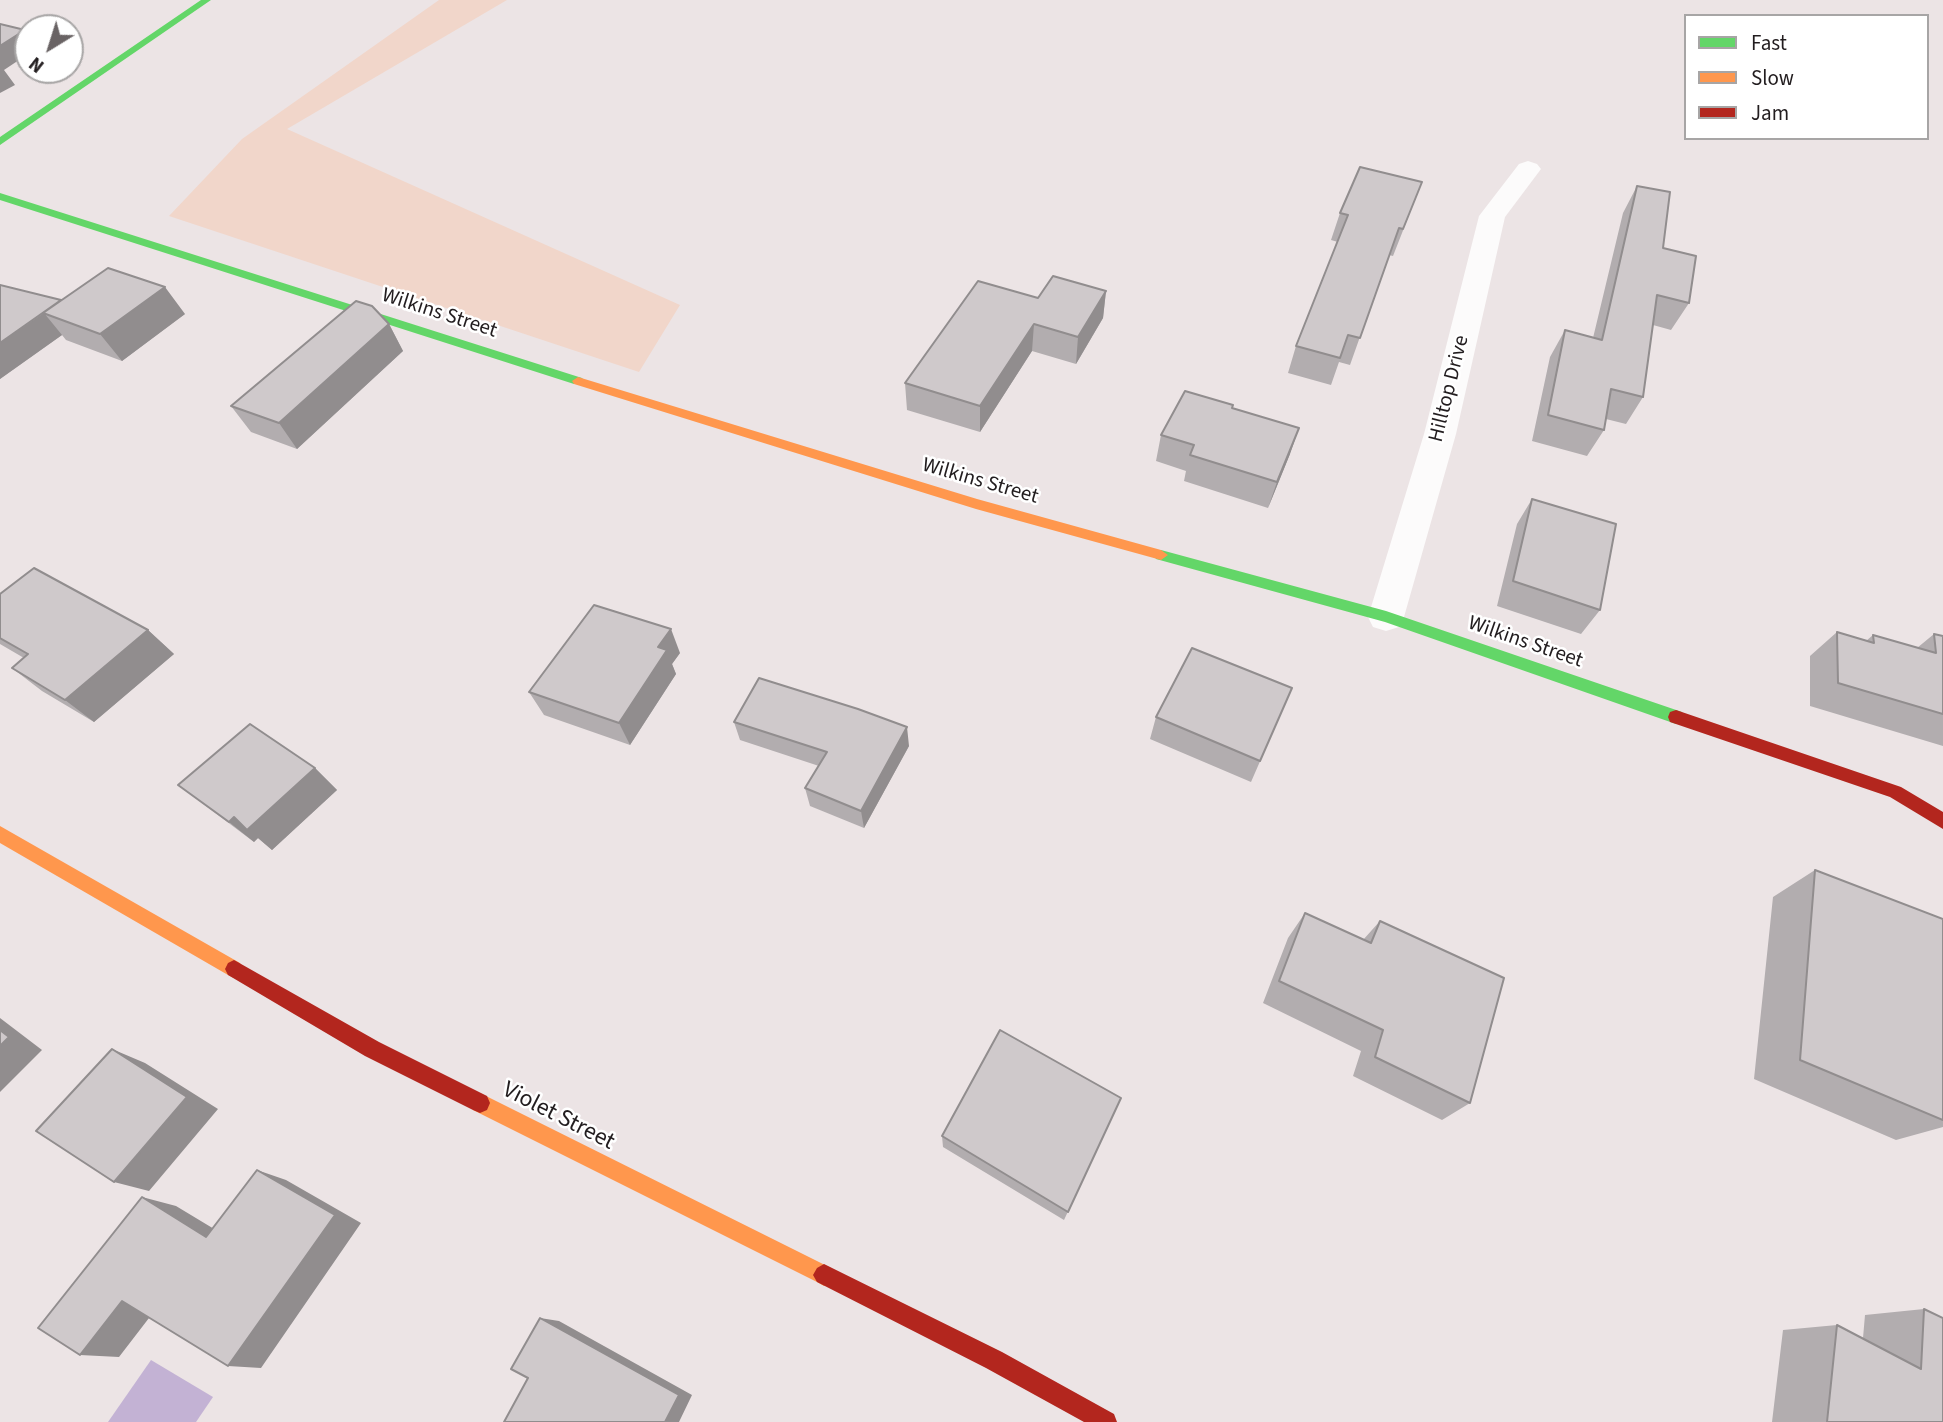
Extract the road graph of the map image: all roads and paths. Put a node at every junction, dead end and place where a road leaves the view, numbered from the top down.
1 (207, 0) edge
2 (0, 142) edge
3 (1528, 169) dead end
4 (0, 196) edge
5 (1386, 617) junction
6 (1943, 821) edge
7 (0, 834) edge
8 (1106, 1422) edge

1 - 2 street
3 - 5 street, Hilltop Drive
4 - 5 street, Wilkins Street
5 - 6 street, Wilkins Street
7 - 8 street, Violet Street

